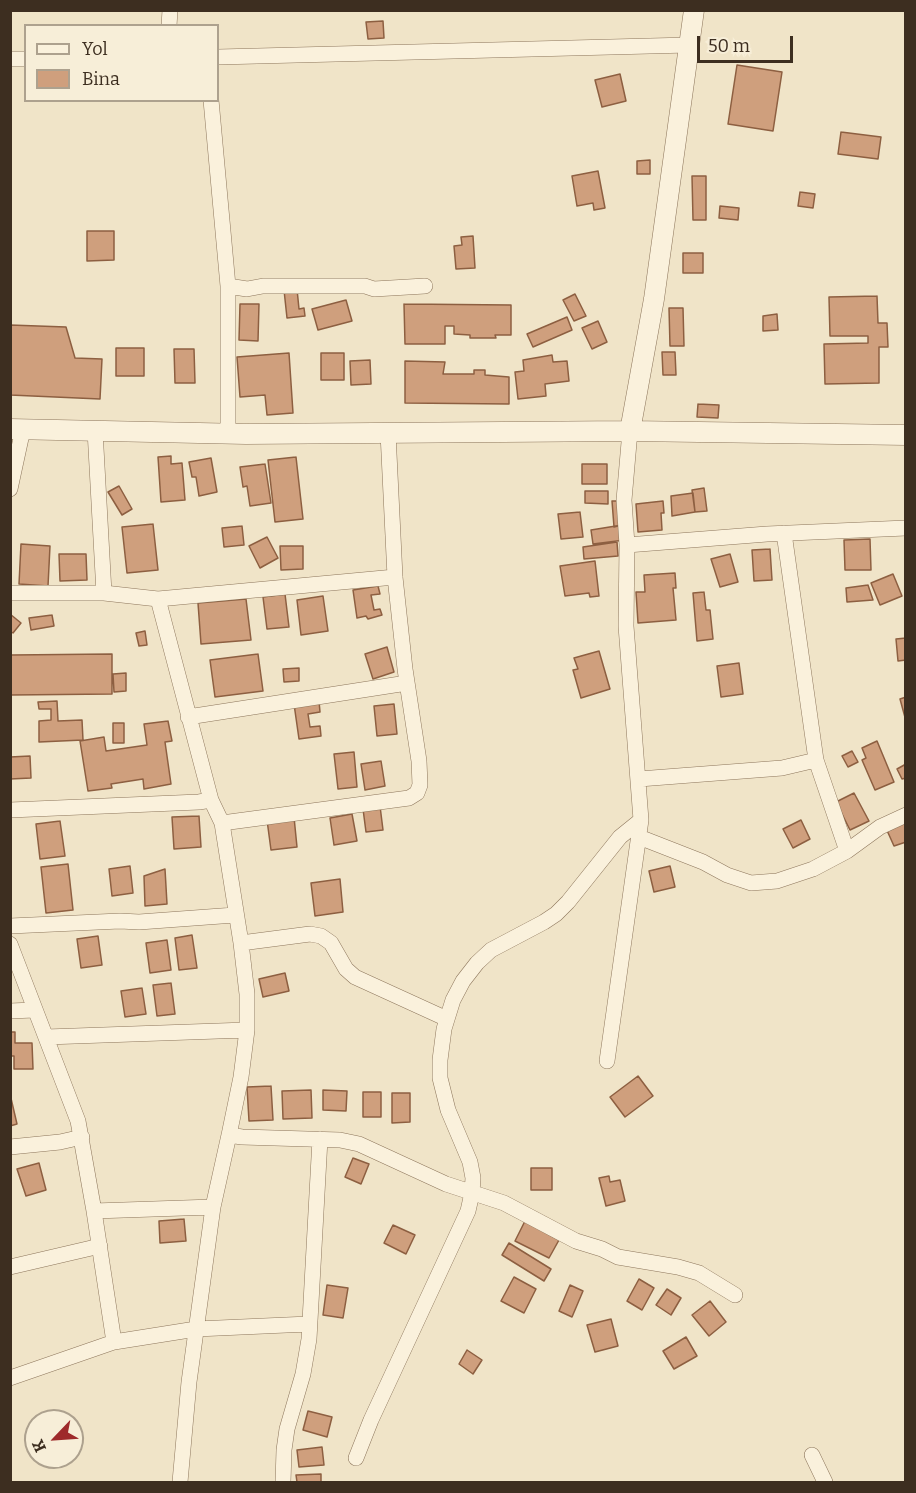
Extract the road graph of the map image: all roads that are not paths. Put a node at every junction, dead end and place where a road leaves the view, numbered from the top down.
1 (694, 10) edge
2 (689, 45) junction
3 (219, 57) edge
4 (211, 102) edge
5 (228, 286) junction
6 (425, 286) dead end
7 (16, 429) edge
8 (95, 430) junction
9 (630, 431) junction
10 (228, 433) junction
11 (388, 433) junction
12 (906, 435) edge
13 (10, 489) edge
14 (906, 528) edge
15 (784, 533) junction
16 (627, 545) junction
17 (395, 577) junction
18 (104, 592) junction
19 (10, 593) edge
20 (158, 599) junction
21 (407, 683) junction
22 (188, 717) junction
23 (816, 759) junction
24 (639, 779) junction
25 (211, 800) junction
26 (10, 810) edge
27 (906, 815) edge
28 (641, 820) junction
29 (222, 823) junction
30 (639, 837) junction
31 (847, 851) junction
32 (235, 915) junction
33 (10, 926) edge
34 (241, 943) junction
35 (10, 944) edge
36 (34, 1010) junction
37 (10, 1011) edge
38 (447, 1019) junction
39 (247, 1030) junction
40 (46, 1037) junction
41 (607, 1061) dead end
42 (229, 1135) junction
43 (82, 1137) junction
44 (320, 1139) junction
45 (10, 1147) edge
46 (472, 1193) junction
47 (213, 1207) junction
48 (94, 1211) junction
49 (100, 1246) junction
50 (10, 1267) edge
51 (735, 1295) dead end
52 (309, 1324) junction
53 (196, 1329) junction
54 (114, 1342) junction
55 (10, 1378) edge
56 (813, 1455) dead end
57 (356, 1458) dead end
58 (180, 1482) edge
59 (283, 1482) edge
60 (825, 1482) edge

1 - 2 street
2 - 3 street
2 - 9 street
4 - 5 street
5 - 6 street
5 - 10 street
7 - 8 street
7 - 13 street
8 - 10 street
8 - 18 street
9 - 11 street
9 - 12 street
9 - 16 street
10 - 11 street
11 - 17 street
14 - 15 street
15 - 16 street
15 - 23 street
16 - 24 street
17 - 20 street
17 - 21 street
18 - 19 street
18 - 20 street
20 - 22 street
21 - 22 street
21 - 29 street
22 - 25 street
23 - 24 street
23 - 31 street
24 - 28 street
25 - 26 street
25 - 29 street
27 - 31 street
28 - 30 street
28 - 38 street
29 - 32 street
30 - 31 street
30 - 41 street
32 - 33 street
32 - 34 street
34 - 38 street
34 - 39 street
35 - 36 street
36 - 37 street
36 - 40 street
38 - 46 street
39 - 40 street
39 - 42 street
40 - 43 street
42 - 44 street
42 - 47 street
43 - 45 street
43 - 48 street
44 - 46 street
44 - 52 street
46 - 51 street
46 - 57 street
47 - 48 street
47 - 53 street
48 - 49 street
49 - 50 street
49 - 54 street
52 - 53 street
52 - 59 street
53 - 54 street
53 - 58 street
54 - 55 street
56 - 60 street

